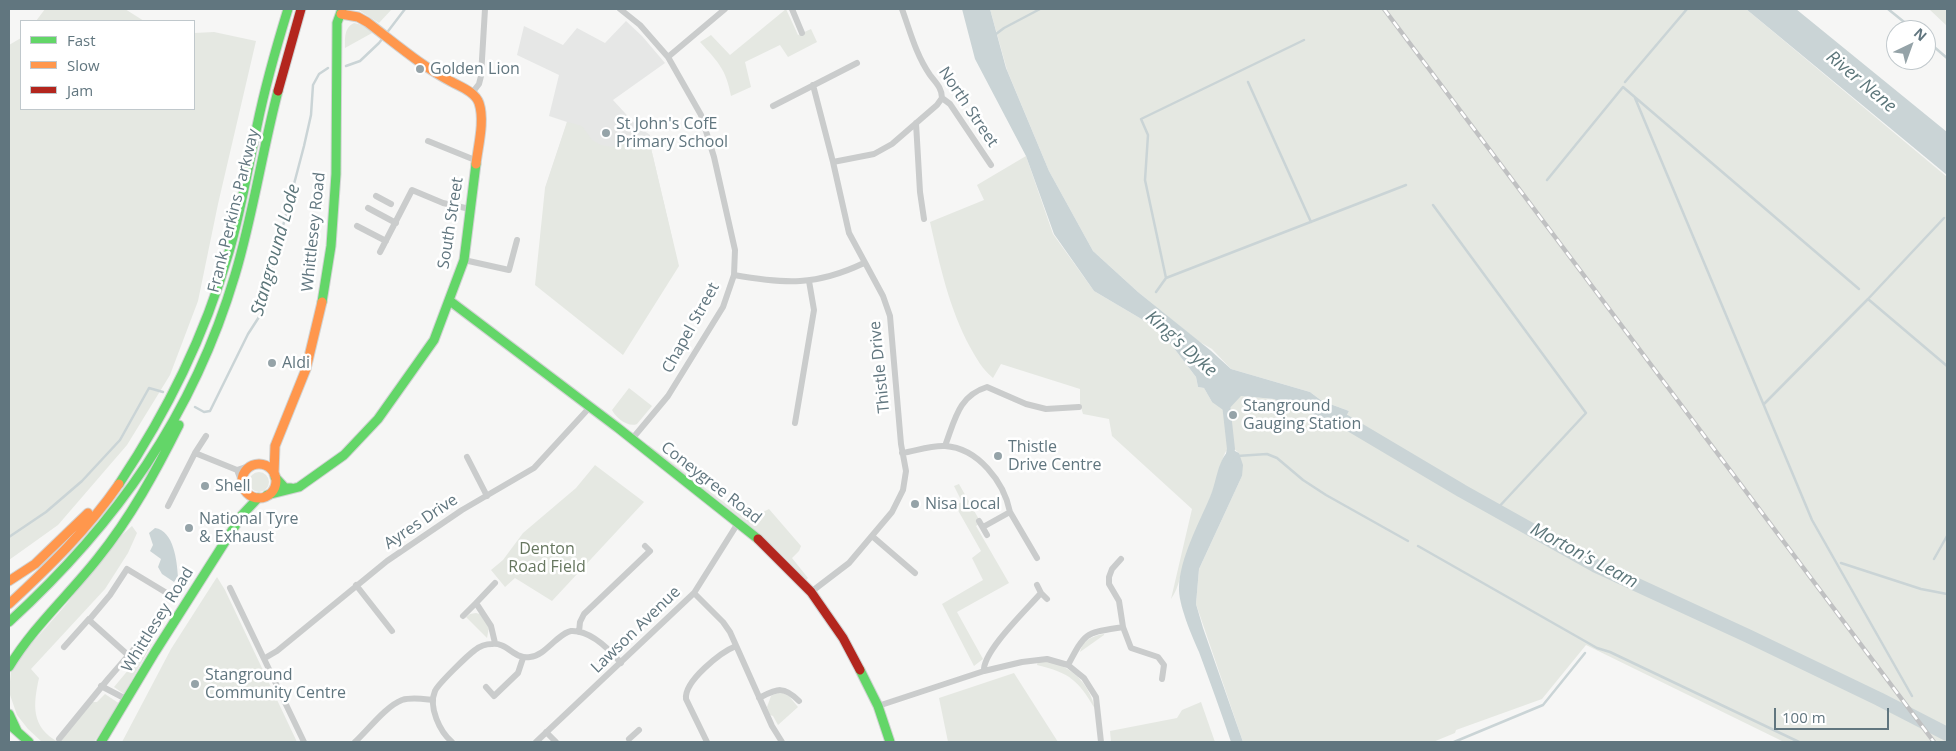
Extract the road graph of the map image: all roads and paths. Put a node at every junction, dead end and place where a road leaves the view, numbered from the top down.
1 (288, 9) edge
2 (301, 9) edge
3 (485, 9) edge
4 (620, 9) edge
5 (724, 9) edge
6 (792, 9) edge
7 (902, 9) edge
8 (339, 10) edge
9 (802, 33) dead end
10 (668, 57) junction
11 (856, 63) dead end
12 (813, 85) junction
13 (472, 93) junction
14 (942, 98) junction
15 (773, 106) dead end
16 (916, 123) junction
17 (428, 141) dead end
18 (475, 160) junction
19 (833, 162) junction
20 (991, 165) dead end
21 (376, 196) dead end
22 (397, 207) junction
23 (368, 208) dead end
24 (470, 209) junction
25 (924, 218) dead end
26 (396, 223) junction
27 (357, 226) dead end
28 (517, 240) dead end
29 (386, 241) junction
30 (380, 252) dead end
31 (464, 260) junction
32 (864, 263) junction
33 (734, 275) junction
34 (809, 282) junction
35 (450, 301) junction
36 (187, 397) junction
37 (590, 407) junction
38 (1079, 407) dead end
39 (796, 423) dead end
40 (206, 436) dead end
41 (632, 439) junction
42 (275, 446) junction
43 (945, 446) junction
44 (195, 453) junction
45 (902, 453) junction
46 (467, 457) dead end
47 (254, 464) junction
48 (237, 470) junction
49 (275, 476) junction
50 (118, 484) junction
51 (242, 484) junction
52 (299, 487) junction
53 (487, 496) junction
54 (262, 497) junction
55 (168, 506) dead end
56 (1010, 512) junction
57 (242, 515) junction
58 (979, 520) dead end
59 (738, 523) junction
60 (983, 527) junction
61 (987, 534) dead end
62 (872, 536) junction
63 (645, 546) dead end
64 (1037, 558) dead end
65 (1121, 560) dead end
66 (915, 573) dead end
67 (9, 581) edge
68 (495, 583) dead end
69 (356, 585) junction
70 (1036, 585) dead end
71 (230, 588) dead end
72 (811, 592) junction
73 (694, 593) junction
74 (1041, 594) junction
75 (170, 595) dead end
76 (1047, 599) dead end
77 (476, 603) junction
78 (9, 604) edge
79 (463, 616) dead end
80 (89, 619) junction
81 (9, 622) edge
82 (154, 626) dead end
83 (1123, 627) junction
84 (392, 632) dead end
85 (579, 632) junction
86 (495, 643) junction
87 (736, 646) junction
88 (64, 647) dead end
89 (128, 655) junction
90 (265, 658) junction
91 (523, 658) junction
92 (621, 663) junction
93 (1068, 665) junction
94 (9, 667) edge
95 (984, 671) junction
96 (1162, 679) dead end
97 (101, 686) junction
98 (486, 686) dead end
99 (759, 698) junction
100 (126, 699) junction
101 (433, 700) junction
102 (799, 701) dead end
103 (878, 706) junction
104 (9, 714) edge
105 (9, 724) edge
106 (16, 730) junction
107 (546, 732) junction
108 (59, 739) dead end
109 (29, 742) edge
110 (101, 742) edge
111 (304, 742) edge
112 (355, 742) edge
113 (452, 742) edge
114 (536, 742) edge
115 (556, 742) edge
116 (706, 742) edge
117 (782, 742) edge
118 (890, 742) edge
119 (1102, 742) edge

1 - 50 main road, Frank Perkins Parkway
2 - 36 main road, Frank Perkins Parkway
3 - 13 street
4 - 10 street, Chapel Street
5 - 10 street
6 - 9 street
7 - 14 street, North Street
8 - 13 main road
8 - 42 main road, Whittlesey Road
10 - 33 street, Chapel Street
11 - 12 street
12 - 15 street
12 - 19 street, Thistle Drive
13 - 18 main road, South Street
14 - 16 street
14 - 20 street, North Street
16 - 19 street
16 - 25 street
17 - 18 street
18 - 24 main road, South Street
19 - 32 street, Thistle Drive
21 - 22 street
22 - 24 street
22 - 26 street
23 - 26 street
24 - 31 main road, South Street
26 - 29 street
27 - 29 street
28 - 31 street
29 - 30 street
31 - 35 main road, South Street
32 - 34 street
32 - 45 street, Thistle Drive
33 - 34 street
33 - 41 street, Chapel Street
34 - 39 street
35 - 37 main road, Coneygree Road
35 - 52 main road, South Street
36 - 81 main road, Frank Perkins Parkway
36 - 94 main road
37 - 41 main road, Coneygree Road
37 - 53 street, Ayres Drive
38 - 43 street
40 - 44 street
41 - 59 main road, Coneygree Road
42 - 47 main road, Whittlesey Road
42 - 49 main road, Whittlesey Road
43 - 45 street
43 - 56 street
44 - 48 street
44 - 55 street
45 - 62 street, Thistle Drive
46 - 53 street
47 - 48 street
47 - 49 main road
47 - 51 main road
48 - 51 street
49 - 52 main road
49 - 54 main road
50 - 67 main road
50 - 78 main road, Frank Perkins Parkway
51 - 54 main road
51 - 57 main road
52 - 54 main road, South Street
53 - 69 street, Ayres Drive
54 - 57 main road, Whittlesey Road
56 - 60 street
56 - 64 street
57 - 100 main road, Whittlesey Road
58 - 60 street
59 - 72 main road, Coneygree Road
59 - 73 street, Lawson Avenue
60 - 61 street
62 - 66 street
62 - 72 street, Thistle Drive
63 - 85 street
65 - 83 street
68 - 77 street
69 - 84 street
69 - 90 street, Ayres Drive
70 - 74 street
71 - 90 street
72 - 103 main road, Coneygree Road
73 - 87 street
73 - 92 street, Lawson Avenue
74 - 76 street
74 - 95 street
75 - 80 street
77 - 79 street
77 - 86 street
80 - 88 street
80 - 89 street
82 - 89 street
83 - 93 street
83 - 96 street
85 - 91 street
85 - 92 street
86 - 91 street
86 - 101 street
87 - 99 street
87 - 116 street
89 - 97 street
90 - 111 street
91 - 98 street
92 - 107 street, Lawson Avenue
93 - 95 street
93 - 119 street
95 - 103 street
97 - 100 street
97 - 108 street
99 - 102 street
99 - 117 street
100 - 110 main road, Whittlesey Road
101 - 112 street
101 - 113 street
103 - 118 main road, Coneygree Road
104 - 106 main road
105 - 106 main road
106 - 109 main road
107 - 114 street, Lawson Avenue
107 - 115 street

